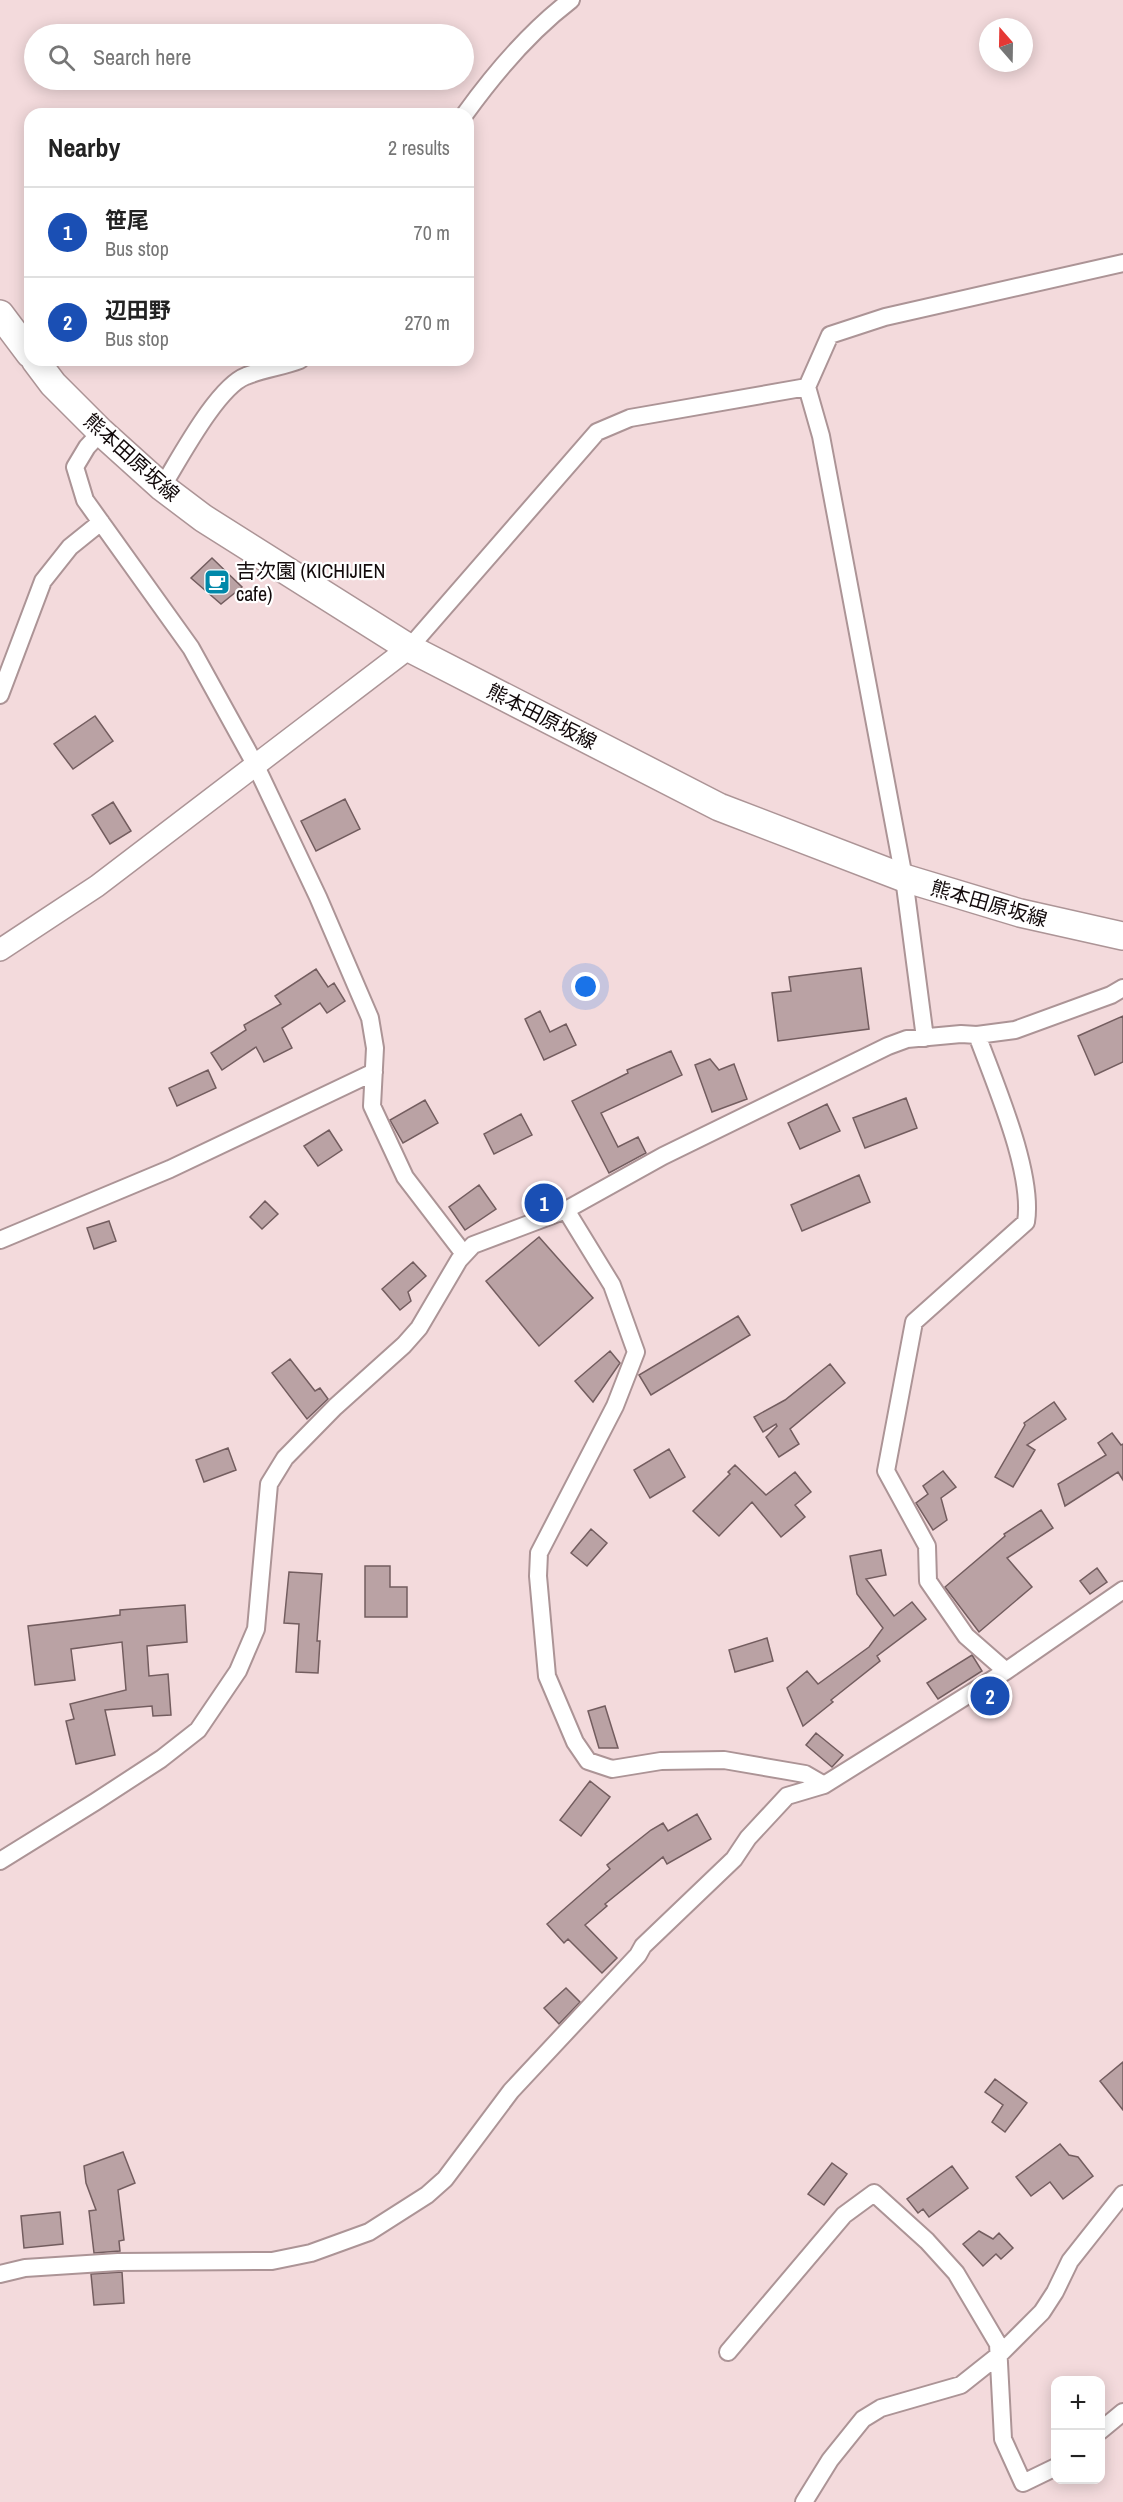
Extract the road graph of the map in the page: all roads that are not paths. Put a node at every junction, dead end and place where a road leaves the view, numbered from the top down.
1 (571, 0) edge
2 (469, 108) edge
3 (1123, 263) edge
4 (0, 314) edge
5 (24, 346) edge
6 (40, 366) edge
7 (279, 366) edge
8 (807, 387) junction
9 (101, 432) junction
10 (162, 487) junction
11 (101, 522) junction
12 (409, 648) junction
13 (0, 695) edge
14 (255, 764) junction
15 (904, 878) junction
16 (1123, 936) edge
17 (0, 950) edge
18 (1123, 988) edge
19 (977, 1035) junction
20 (925, 1038) junction
21 (374, 1072) junction
22 (566, 1209) junction
23 (0, 1240) edge
24 (464, 1254) junction
25 (1123, 1590) edge
26 (1006, 1671) junction
27 (824, 1785) junction
28 (0, 1861) edge
29 (1123, 2194) edge
30 (0, 2274) edge
31 (728, 2352) dead end
32 (1000, 2354) junction
33 (1123, 2412) edge
34 (1102, 2430) edge
35 (1051, 2469) edge
36 (804, 2502) edge

1 - 2 street
3 - 8 street
4 - 5 main road
6 - 9 main road, 熊本田原坂線
7 - 10 street
8 - 12 street
8 - 15 street
9 - 10 main road, 熊本田原坂線
9 - 11 street
10 - 12 main road, 熊本田原坂線
11 - 13 street
11 - 14 street
12 - 14 street
12 - 15 main road, 熊本田原坂線
14 - 17 street
14 - 21 street
15 - 16 main road, 熊本田原坂線
15 - 20 street
18 - 19 street
19 - 20 street
19 - 26 street
20 - 22 street
21 - 23 street
21 - 24 street
22 - 24 street
22 - 27 street
24 - 28 street
25 - 26 street
26 - 27 street
27 - 30 street
29 - 32 street
31 - 32 street
32 - 35 street
32 - 36 street
33 - 34 street

